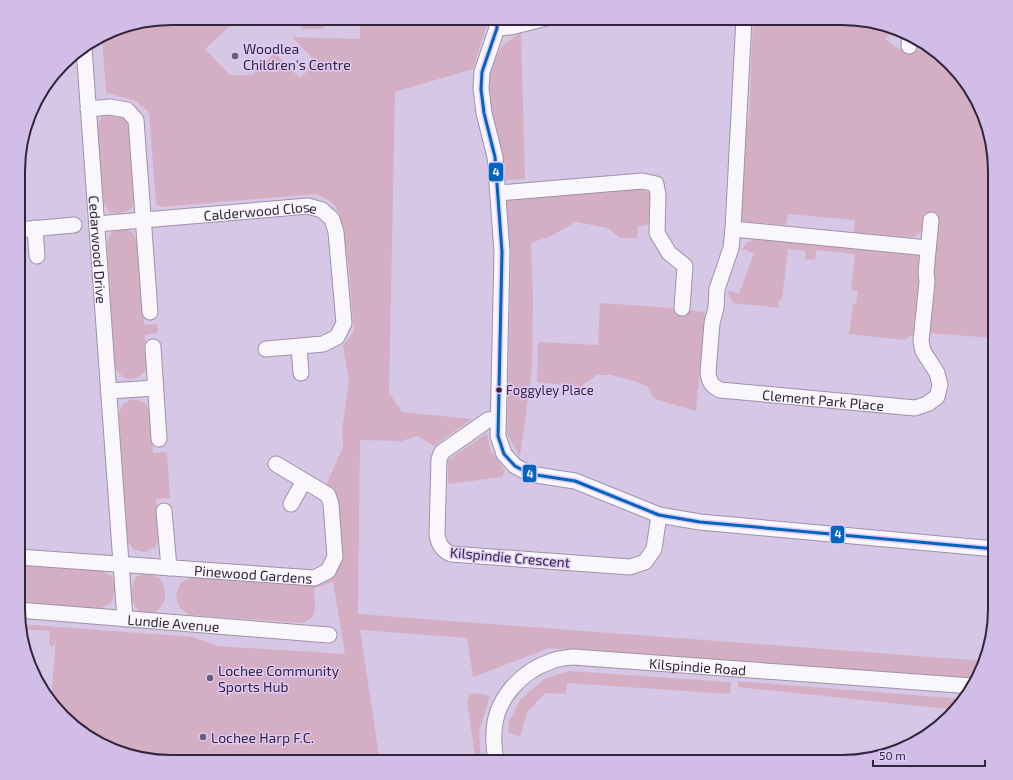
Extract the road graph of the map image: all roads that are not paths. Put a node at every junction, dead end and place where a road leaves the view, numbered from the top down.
1 (495, 25) edge
2 (503, 25) edge
3 (518, 25) edge
4 (744, 25) edge
5 (84, 54) edge
6 (88, 109) junction
7 (498, 193) junction
8 (143, 220) junction
9 (931, 220) dead end
10 (97, 224) junction
11 (74, 225) dead end
12 (35, 228) junction
13 (25, 229) edge
14 (733, 229) junction
15 (928, 248) junction
16 (37, 256) dead end
17 (682, 308) dead end
18 (150, 312) dead end
19 (153, 346) dead end
20 (299, 347) junction
21 (266, 349) dead end
22 (301, 373) dead end
23 (155, 388) junction
24 (109, 391) junction
25 (498, 419) junction
26 (159, 439) dead end
27 (276, 464) dead end
28 (304, 481) junction
29 (291, 504) dead end
30 (164, 511) dead end
31 (659, 515) junction
32 (988, 548) edge
33 (25, 558) edge
34 (121, 565) junction
35 (168, 568) junction
36 (25, 611) edge
37 (125, 618) junction
38 (329, 635) dead end
39 (966, 686) edge
40 (496, 755) edge

1 - 7 street
2 - 3 street
4 - 14 street, Clement Park Place
5 - 6 street, Cedarwood Drive
6 - 8 street
6 - 10 street, Cedarwood Drive
7 - 17 street
7 - 25 street
8 - 10 street, Calderwood Close
8 - 18 street
8 - 20 street, Calderwood Close
9 - 15 street, Clement Park Place
10 - 24 street, Cedarwood Drive
11 - 12 street
12 - 13 street
12 - 16 street
14 - 15 street
14 - 15 street, Clement Park Place
19 - 23 street
20 - 21 street, Calderwood Close
20 - 22 street
23 - 24 street
23 - 26 street
24 - 34 street, Cedarwood Drive
25 - 31 street
25 - 31 street, Kilspindie Crescent
27 - 28 street, Pinewood Gardens
28 - 29 street
28 - 35 street, Pinewood Gardens
30 - 35 street
31 - 32 street
33 - 34 street
34 - 35 street
34 - 37 street, Cedarwood Drive
36 - 37 street, Lundie Avenue
37 - 38 street, Lundie Avenue
39 - 40 street, Kilspindie Road

